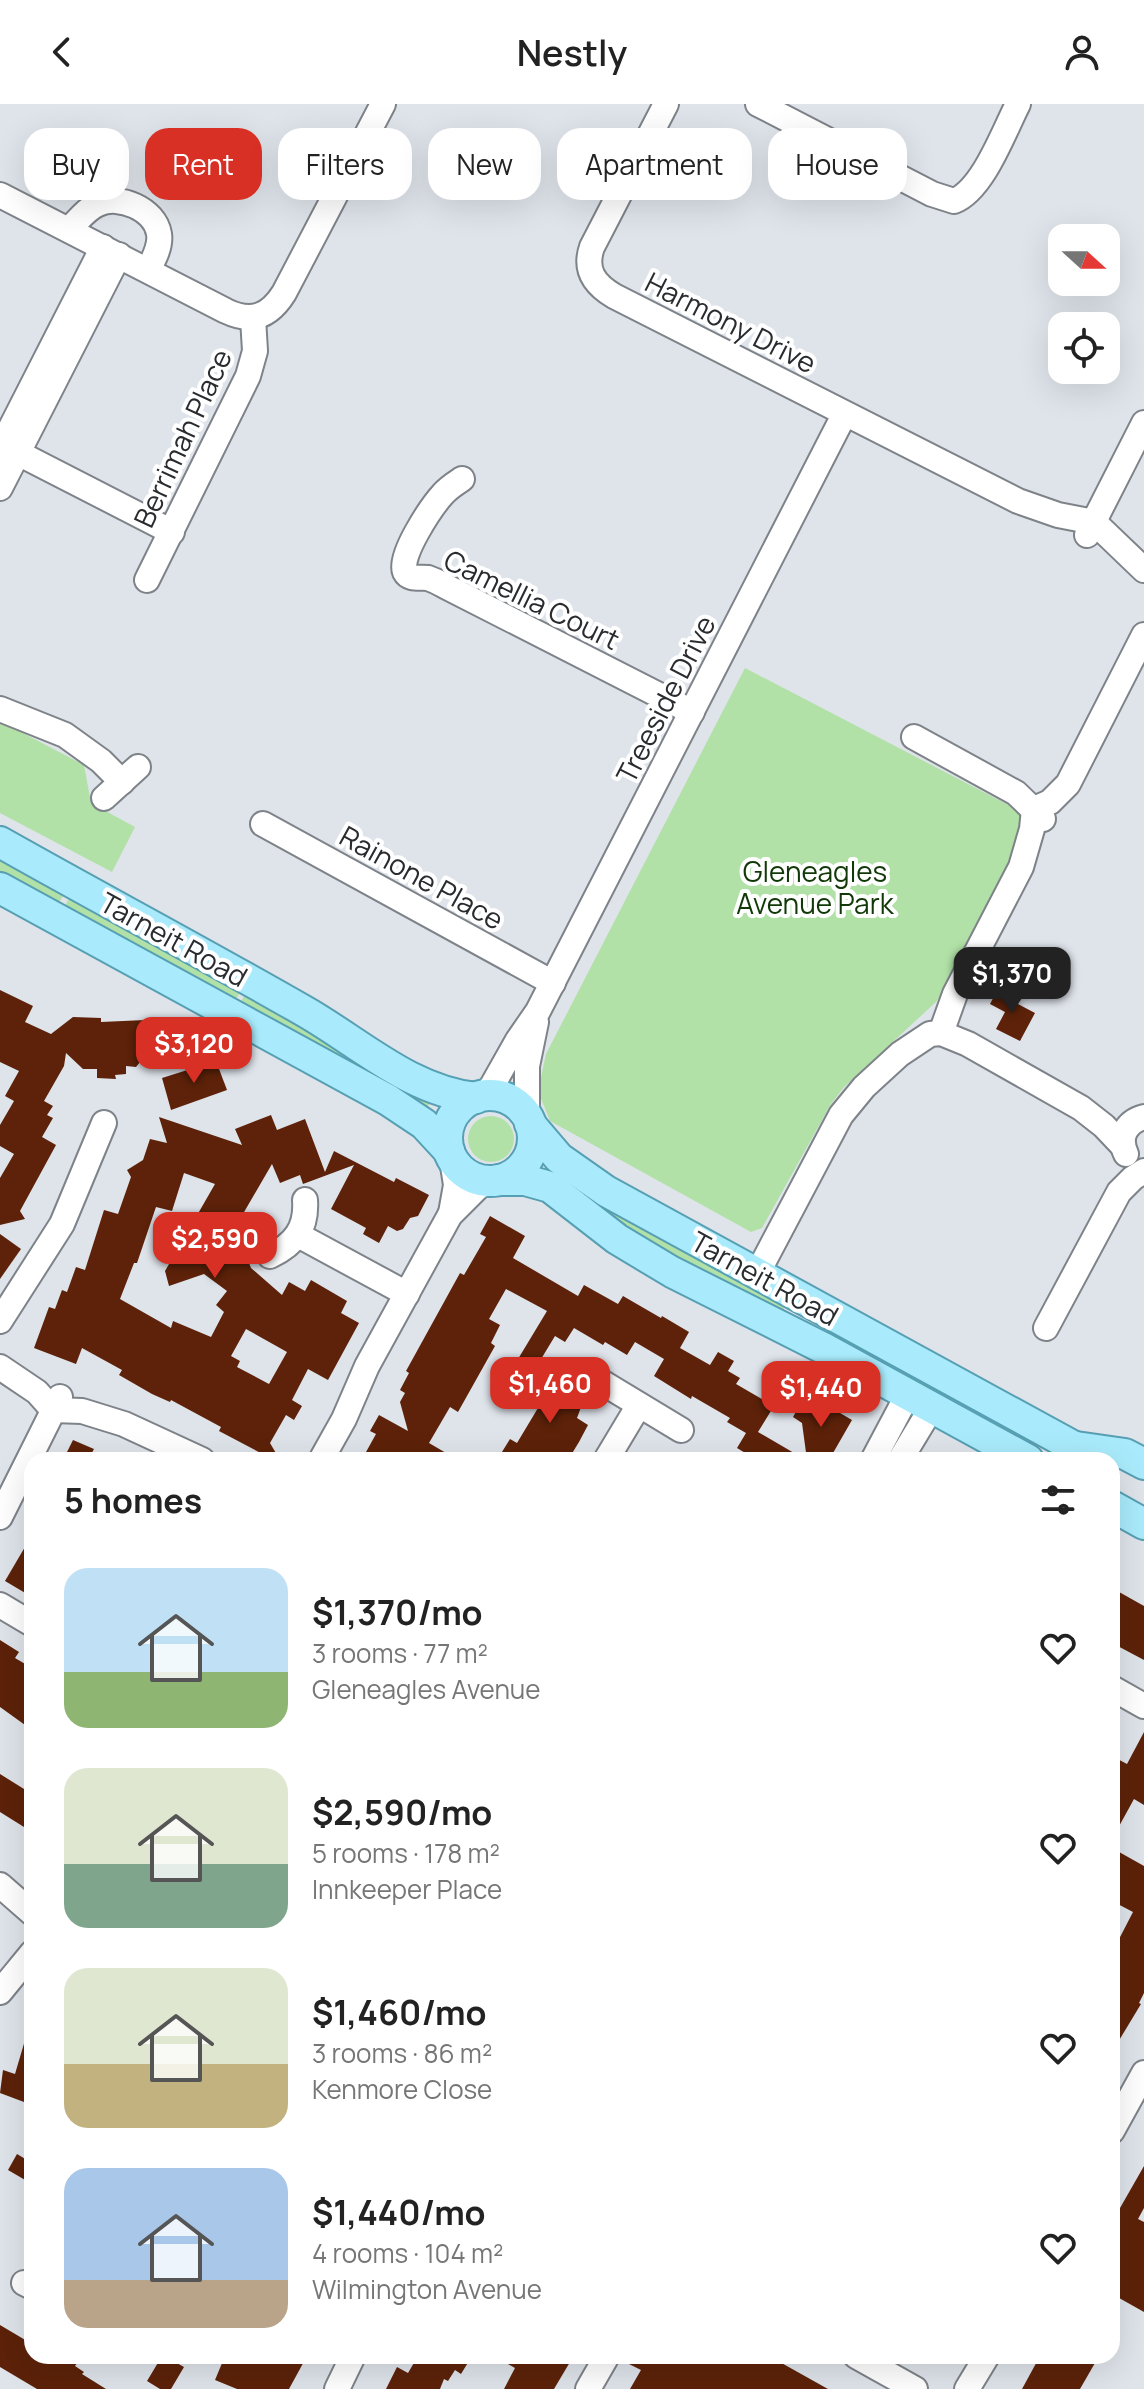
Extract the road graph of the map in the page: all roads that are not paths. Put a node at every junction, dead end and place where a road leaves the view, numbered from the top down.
1 (383, 104) edge
2 (666, 104) edge
3 (758, 104) edge
4 (1018, 104) edge
5 (0, 195) edge
6 (69, 229) junction
7 (111, 251) junction
8 (148, 270) junction
9 (253, 318) junction
10 (844, 415) junction
11 (1144, 423) edge
12 (5, 449) edge
13 (462, 479) dead end
14 (0, 488) edge
15 (1090, 529) junction
16 (172, 532) junction
17 (1144, 571) edge
18 (147, 580) dead end
19 (1144, 635) edge
20 (0, 709) edge
21 (692, 712) junction
22 (910, 734) dead end
23 (121, 782) dead end
24 (1034, 809) junction
25 (263, 824) dead end
26 (0, 842) edge
27 (0, 888) edge
28 (553, 983) junction
29 (538, 1011) junction
30 (941, 1033) junction
31 (479, 1097) junction
32 (1081, 1108) junction
33 (1140, 1118) edge
34 (529, 1120) junction
35 (104, 1123) dead end
36 (451, 1155) junction
37 (1134, 1159) edge
38 (496, 1181) junction
39 (305, 1200) dead end
40 (450, 1215) junction
41 (298, 1235) junction
42 (270, 1256) dead end
43 (757, 1274) junction
44 (407, 1294) junction
45 (0, 1321) edge
46 (1046, 1328) dead end
47 (0, 1365) edge
48 (367, 1366) junction
49 (590, 1375) dead end
50 (927, 1390) junction
51 (57, 1402) junction
52 (639, 1405) junction
53 (681, 1430) dead end
54 (32, 1452) edge
55 (185, 1452) edge
56 (312, 1452) edge
57 (325, 1452) edge
58 (611, 1452) edge
59 (879, 1452) edge
60 (903, 1452) edge
61 (1016, 1452) edge
62 (1081, 1452) edge
63 (1120, 1454) edge
64 (1144, 1464) edge
65 (24, 1469) edge
66 (1120, 1472) edge
67 (1144, 1485) edge
68 (1120, 1510) edge
69 (0, 1517) edge
70 (1144, 1524) edge
71 (0, 1605) edge
72 (24, 1619) edge
73 (1120, 1692) edge
74 (1144, 1706) edge
75 (0, 1885) edge
76 (24, 1906) edge
77 (24, 1963) edge
78 (0, 1992) edge
79 (1144, 2073) edge
80 (1120, 2116) edge
81 (349, 2364) edge
82 (602, 2364) edge
83 (870, 2364) edge
84 (982, 2364) edge
85 (337, 2389) edge
86 (588, 2389) edge
87 (915, 2389) edge
88 (967, 2389) edge

1 - 9 street
2 - 10 street, Harmony Drive
3 - 4 street
5 - 6 street
6 - 7 street
6 - 8 street
7 - 8 street
7 - 12 street
8 - 9 street
9 - 16 street, Berrimah Place
10 - 15 street, Harmony Drive
10 - 21 street, Treeside Drive
11 - 15 street
12 - 14 street
12 - 16 street
13 - 21 street, Camellia Court
15 - 17 street, Harmony Drive
16 - 18 street, Berrimah Place
19 - 24 street
20 - 23 street
21 - 28 street, Treeside Drive
22 - 24 street
24 - 30 street
25 - 28 street, Rainone Place
26 - 31 main road, Tarneit Road
27 - 36 main road, Tarneit Road
28 - 29 street, Treeside Drive
29 - 31 street, Treeside Drive
29 - 34 street, Treeside Drive
30 - 32 street
30 - 43 street
31 - 34 main road
31 - 36 main road
32 - 33 street
32 - 37 street
33 - 37 street
34 - 38 main road
34 - 43 main road, Tarneit Road
35 - 45 street
36 - 38 main road
36 - 40 street
37 - 46 street
38 - 40 street
38 - 50 main road, Tarneit Road
39 - 41 street
40 - 44 street
41 - 42 street
41 - 44 street
43 - 50 main road, Tarneit Road
44 - 48 street
47 - 51 street
48 - 56 street
48 - 57 street
49 - 52 street
50 - 59 street
50 - 60 street
50 - 61 main road, Tarneit Road
50 - 62 main road, Tarneit Road
51 - 54 street
51 - 55 street
52 - 53 street
52 - 58 street
63 - 64 main road
65 - 69 street
66 - 67 main road
68 - 70 main road
71 - 72 street
73 - 74 street
75 - 76 street
77 - 78 street
79 - 80 street
81 - 85 street
82 - 86 street
83 - 87 street
84 - 88 street

